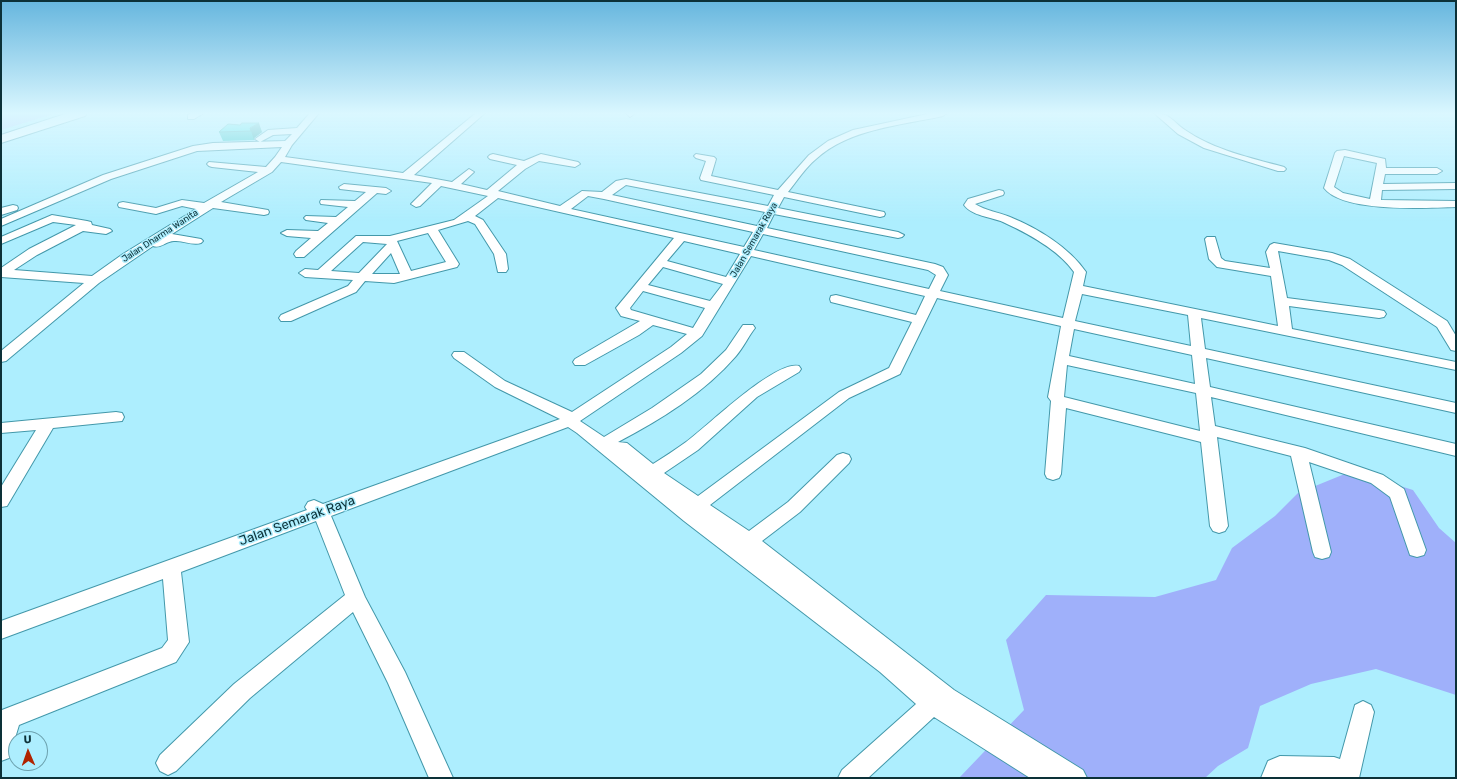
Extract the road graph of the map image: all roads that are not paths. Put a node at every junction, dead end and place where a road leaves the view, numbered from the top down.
1 (192, 149) edge
2 (285, 149) edge
3 (438, 149) edge
4 (822, 149) edge
5 (1218, 149) edge
6 (699, 156) dead end
7 (493, 157) dead end
8 (279, 160) junction
9 (212, 164) dead end
10 (525, 164) junction
11 (575, 164) dead end
12 (1281, 169) dead end
13 (268, 170) junction
14 (1380, 171) junction
15 (1437, 171) dead end
16 (469, 172) dead end
17 (388, 174) junction
18 (406, 176) junction
19 (439, 182) junction
20 (454, 185) junction
21 (1456, 186) edge
22 (344, 187) dead end
23 (1377, 187) junction
24 (376, 190) junction
25 (782, 193) junction
26 (999, 193) dead end
27 (493, 194) junction
28 (604, 196) junction
29 (325, 202) dead end
30 (1375, 202) junction
31 (356, 204) junction
32 (416, 204) dead end
33 (1456, 204) edge
34 (123, 205) dead end
35 (208, 205) junction
36 (13, 208) dead end
37 (563, 209) junction
38 (772, 210) junction
39 (1456, 210) edge
40 (1, 212) edge
41 (264, 212) dead end
42 (880, 214) dead end
43 (1430, 216) dead end
44 (467, 217) junction
45 (310, 218) dead end
46 (338, 220) junction
47 (1, 223) edge
48 (81, 227) junction
49 (431, 229) junction
50 (760, 230) junction
51 (106, 231) dead end
52 (288, 233) dead end
53 (17, 234) junction
54 (898, 235) dead end
55 (320, 236) junction
56 (681, 237) junction
57 (1211, 239) dead end
58 (1, 241) edge
59 (197, 241) dead end
60 (392, 241) junction
61 (52, 242) junction
62 (748, 251) junction
63 (300, 254) dead end
64 (127, 257) junction
65 (660, 263) junction
66 (502, 269) dead end
67 (2, 273) edge
68 (305, 273) dead end
69 (1277, 273) junction
70 (321, 274) junction
71 (407, 276) junction
72 (362, 277) junction
73 (95, 280) junction
74 (730, 282) junction
75 (641, 287) junction
76 (1077, 289) junction
77 (932, 293) junction
78 (836, 299) dead end
79 (1281, 301) junction
80 (713, 306) junction
81 (1194, 313) junction
82 (1379, 314) dead end
83 (286, 318) dead end
84 (652, 320) junction
85 (921, 320) junction
86 (1067, 323) junction
87 (748, 328) dead end
88 (1286, 331) junction
89 (697, 333) junction
90 (1456, 347) edge
91 (1199, 351) junction
92 (459, 355) dead end
93 (1, 358) edge
94 (1061, 359) junction
95 (580, 362) dead end
96 (1456, 366) edge
97 (794, 369) dead end
98 (1203, 391) junction
99 (1059, 401) junction
100 (1456, 408) edge
101 (576, 413) junction
102 (116, 417) dead end
103 (47, 424) junction
104 (1, 428) edge
105 (1208, 435) junction
106 (610, 439) junction
107 (1456, 450) edge
108 (1299, 452) junction
109 (843, 459) dead end
110 (652, 473) junction
111 (1052, 474) dead end
112 (1, 501) edge
113 (698, 505) junction
114 (317, 509) junction
115 (1219, 526) dead end
116 (749, 541) junction
117 (1417, 550) dead end
118 (1322, 552) dead end
119 (171, 566) junction
120 (356, 598) junction
121 (1, 619) edge
122 (1, 630) edge
123 (939, 701) junction
124 (1363, 712) dead end
125 (6, 720) edge
126 (1, 750) edge
127 (168, 763) dead end
128 (1353, 776) edge
129 (441, 778) edge
130 (850, 778) edge
131 (1051, 778) edge
132 (1075, 778) edge
133 (1273, 778) edge

1 - 47 street
2 - 8 street, Jalan Dharma Wanita
3 - 18 street
4 - 25 street, Jalan Semarak Raya
5 - 12 street
6 - 25 street
7 - 10 street
8 - 13 street, Jalan Dharma Wanita
8 - 17 street
9 - 13 street
10 - 11 street
10 - 27 street
13 - 35 street, Jalan Dharma Wanita
14 - 15 street
14 - 23 street
14 - 30 street
16 - 20 street
17 - 18 street
17 - 24 street
18 - 19 street
19 - 20 street
19 - 32 street
20 - 27 street
21 - 23 street
22 - 24 street
23 - 30 street
24 - 31 street
25 - 38 street, Jalan Semarak Raya
25 - 42 street
26 - 76 street
27 - 37 street
27 - 44 street
28 - 37 street
28 - 38 street
28 - 50 street
29 - 31 street
30 - 33 street
31 - 46 street
34 - 35 street
35 - 41 street
35 - 64 street, Jalan Dharma Wanita
36 - 40 street
37 - 56 street
38 - 50 street, Jalan Semarak Raya
38 - 54 street
39 - 43 street
44 - 49 street
44 - 66 street
45 - 46 street
46 - 55 street
48 - 51 street
48 - 53 street
48 - 61 street
49 - 60 street
49 - 71 street
50 - 62 street, Jalan Semarak Raya
50 - 77 street
52 - 55 street
53 - 58 street
53 - 61 street
55 - 63 street
56 - 62 street
56 - 65 street
57 - 69 street
59 - 64 street
60 - 70 street
60 - 71 street
60 - 72 street
61 - 67 street
62 - 74 street, Jalan Semarak Raya
62 - 77 street
64 - 73 street, Jalan Dharma Wanita
65 - 74 street
65 - 75 street
67 - 73 street
68 - 70 street
69 - 79 street
69 - 90 street
70 - 72 street
71 - 72 street
72 - 83 street
73 - 93 street, Jalan Dharma Wanita
74 - 80 street, Jalan Semarak Raya
75 - 80 street
75 - 84 street
76 - 81 street
76 - 86 street
77 - 85 street
77 - 86 street
78 - 85 street
79 - 82 street
79 - 88 street
80 - 89 street, Jalan Semarak Raya
81 - 88 street
81 - 91 street
84 - 89 street
84 - 95 street
85 - 113 street
86 - 91 street
86 - 94 street
87 - 106 street
88 - 96 street
89 - 101 street, Jalan Semarak Raya
91 - 98 street
91 - 100 street
92 - 101 street
94 - 98 street
94 - 99 street
97 - 110 street
98 - 105 street
98 - 107 street
99 - 105 street
99 - 111 street
101 - 106 street
101 - 114 street, Jalan Semarak Raya
101 - 123 street
102 - 103 street
103 - 104 street
103 - 112 street
105 - 108 street
105 - 115 street
106 - 110 street
108 - 117 street
108 - 118 street
109 - 116 street
110 - 113 street
113 - 116 street
114 - 119 street, Jalan Semarak Raya
114 - 120 street
114 - 121 street, Jalan Semarak Raya
116 - 123 street
119 - 122 street, Jalan Semarak Raya
119 - 125 street
120 - 127 street
120 - 129 street
123 - 130 street
123 - 131 street
123 - 132 street
124 - 128 street
125 - 126 street
128 - 133 street

